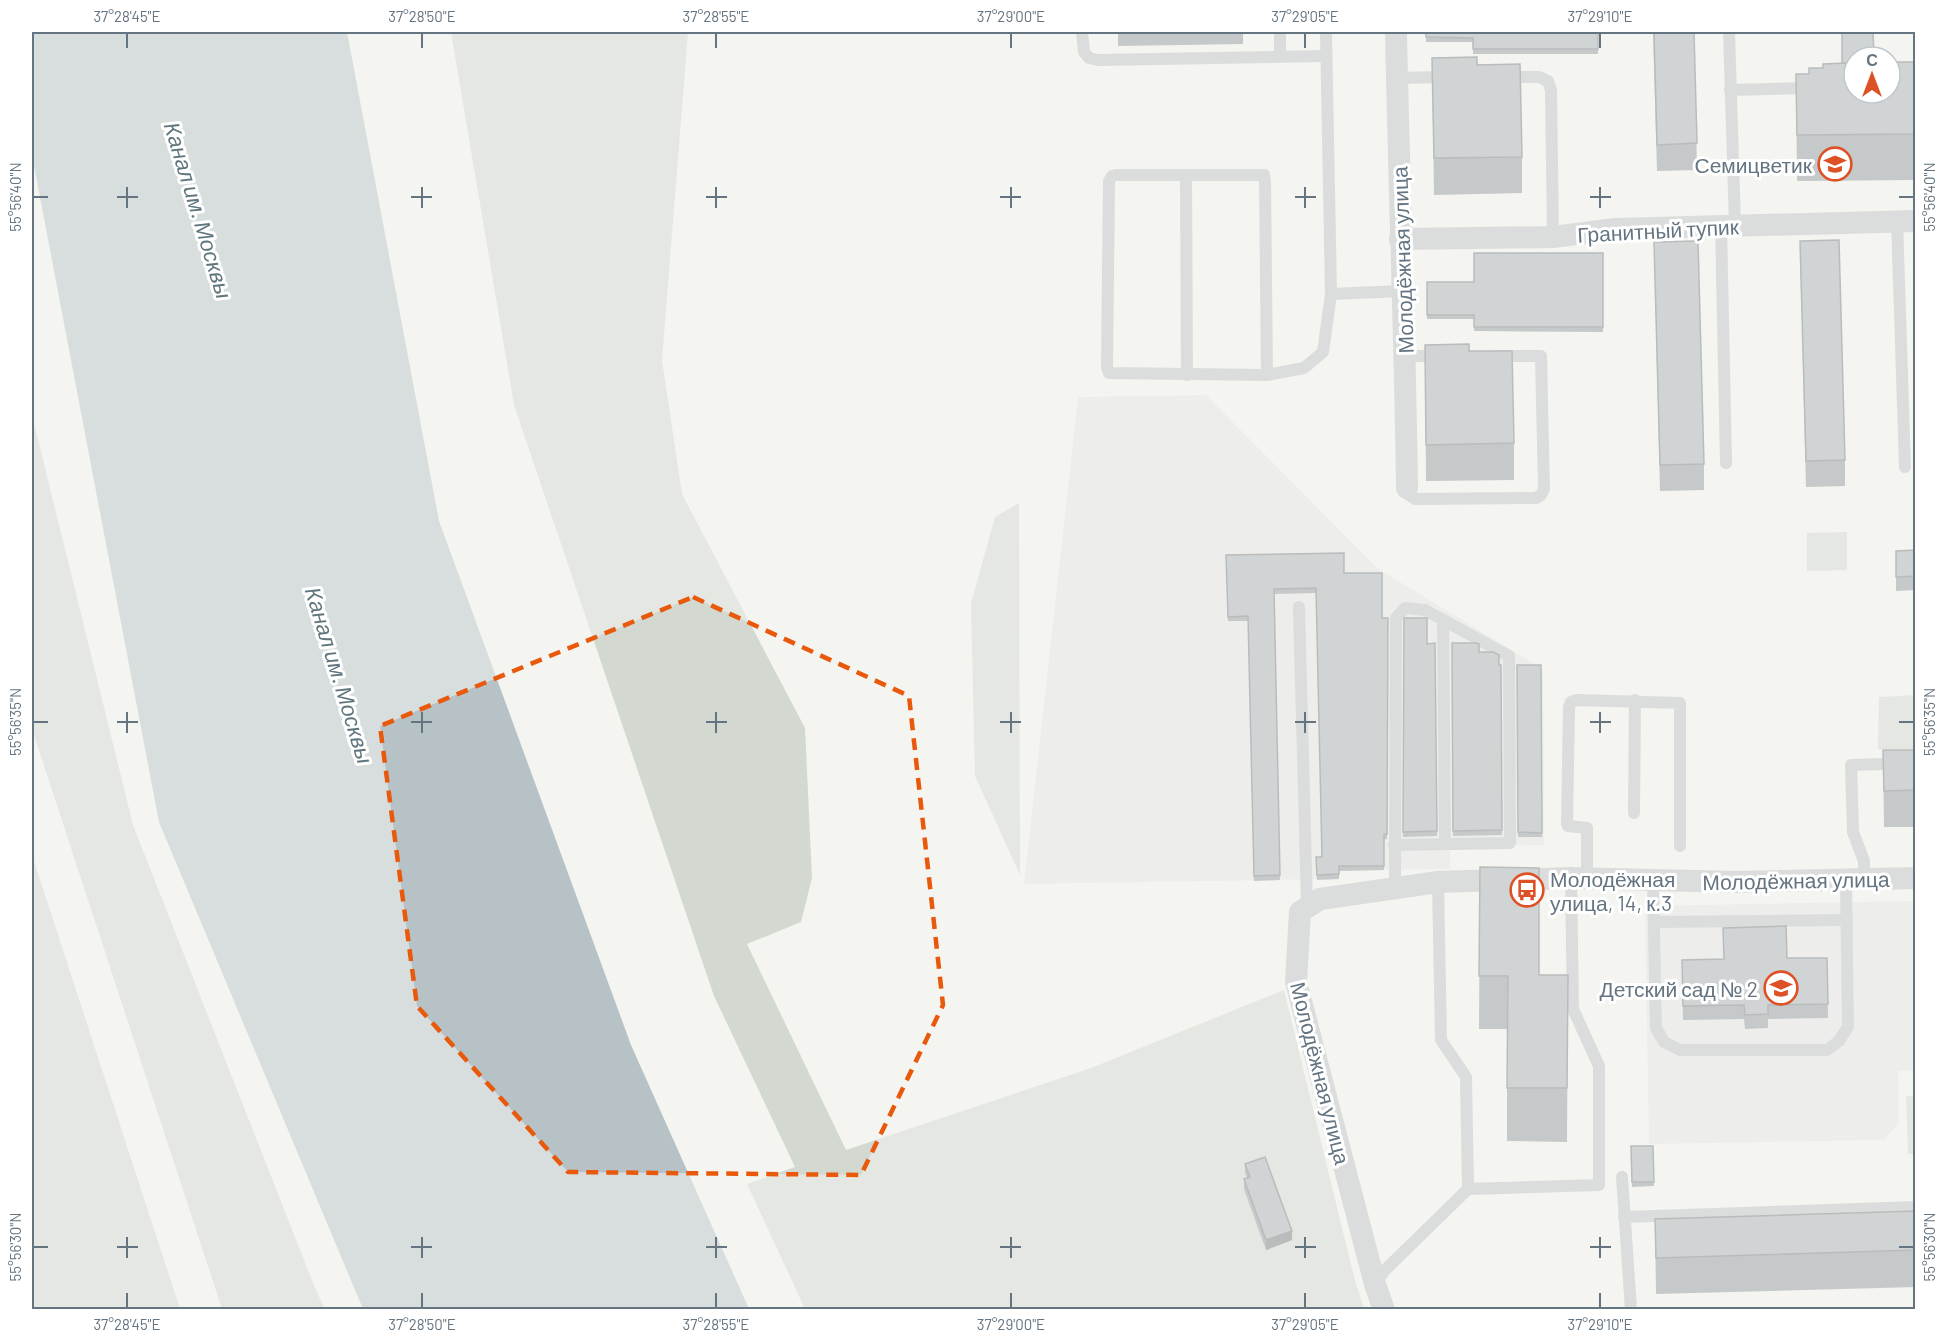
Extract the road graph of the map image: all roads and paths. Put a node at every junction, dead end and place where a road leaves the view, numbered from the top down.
1 (1082, 32) edge
2 (1280, 32) edge
3 (1326, 32) edge
4 (1396, 32) edge
5 (1729, 32) edge
6 (1325, 56) junction
7 (1280, 57) junction
8 (1463, 77) edge
9 (1496, 77) edge
10 (1397, 78) junction
11 (1821, 88) edge
12 (1730, 90) junction
13 (1186, 175) junction
14 (1906, 221) edge
15 (1728, 225) junction
16 (1553, 237) junction
17 (1400, 239) junction
18 (1402, 291) junction
19 (1331, 294) junction
20 (1405, 356) junction
21 (1450, 356) edge
22 (1484, 356) edge
23 (1187, 375) junction
24 (1267, 375) junction
25 (1726, 463) dead end
26 (1905, 467) dead end
27 (1407, 488) joint
28 (1299, 607) dead end
29 (1443, 620) junction
30 (1635, 700) junction
31 (1916, 763) edge
32 (1634, 813) dead end
33 (1445, 844) junction
34 (1394, 845) junction
35 (1680, 846) dead end
36 (1579, 878) junction
37 (1916, 878) edge
38 (1855, 880) junction
39 (1653, 881) junction
40 (1438, 882) junction
41 (1395, 888) junction
42 (1307, 907) junction
43 (1847, 920) junction
44 (1655, 922) junction
45 (1622, 1177) dead end
46 (1468, 1189) junction
47 (1916, 1207) edge
48 (1624, 1217) junction
49 (1375, 1284) junction
50 (1384, 1310) edge
51 (1631, 1310) edge

1 - 7 lane
2 - 7 lane
3 - 6 lane
4 - 10 street, Молодёжная улица
5 - 12 lane
6 - 7 lane
6 - 19 lane
8 - 10 lane
9 - 16 lane
10 - 17 street, Молодёжная улица
11 - 12 lane
12 - 15 lane
13 - 23 lane
13 - 23 lane
13 - 24 lane
14 - 15 street, Гранитный тупик
14 - 26 lane
15 - 16 street, Гранитный тупик
15 - 25 lane
16 - 17 street, Гранитный тупик
17 - 18 street, Молодёжная улица
18 - 19 lane
18 - 20 street, Молодёжная улица
19 - 24 lane
20 - 21 lane
20 - 27 street, Молодёжная улица
22 - 27 lane
23 - 24 lane
28 - 42 lane
29 - 33 lane
29 - 33 lane
29 - 34 lane
30 - 32 lane
30 - 35 lane
30 - 36 lane
31 - 38 lane
33 - 34 lane
34 - 41 lane
36 - 39 street, Молодёжная улица
36 - 40 street, Молодёжная улица
36 - 46 lane
37 - 38 street, Молодёжная улица
38 - 39 street, Молодёжная улица
38 - 43 lane
39 - 44 lane
40 - 41 street, Молодёжная улица
40 - 46 lane
41 - 42 street, Молодёжная улица
42 - 49 street, Молодёжная улица
43 - 44 lane
43 - 44 lane
45 - 48 lane
46 - 49 lane
47 - 48 lane
48 - 51 lane
49 - 50 street, Молодёжная улица

